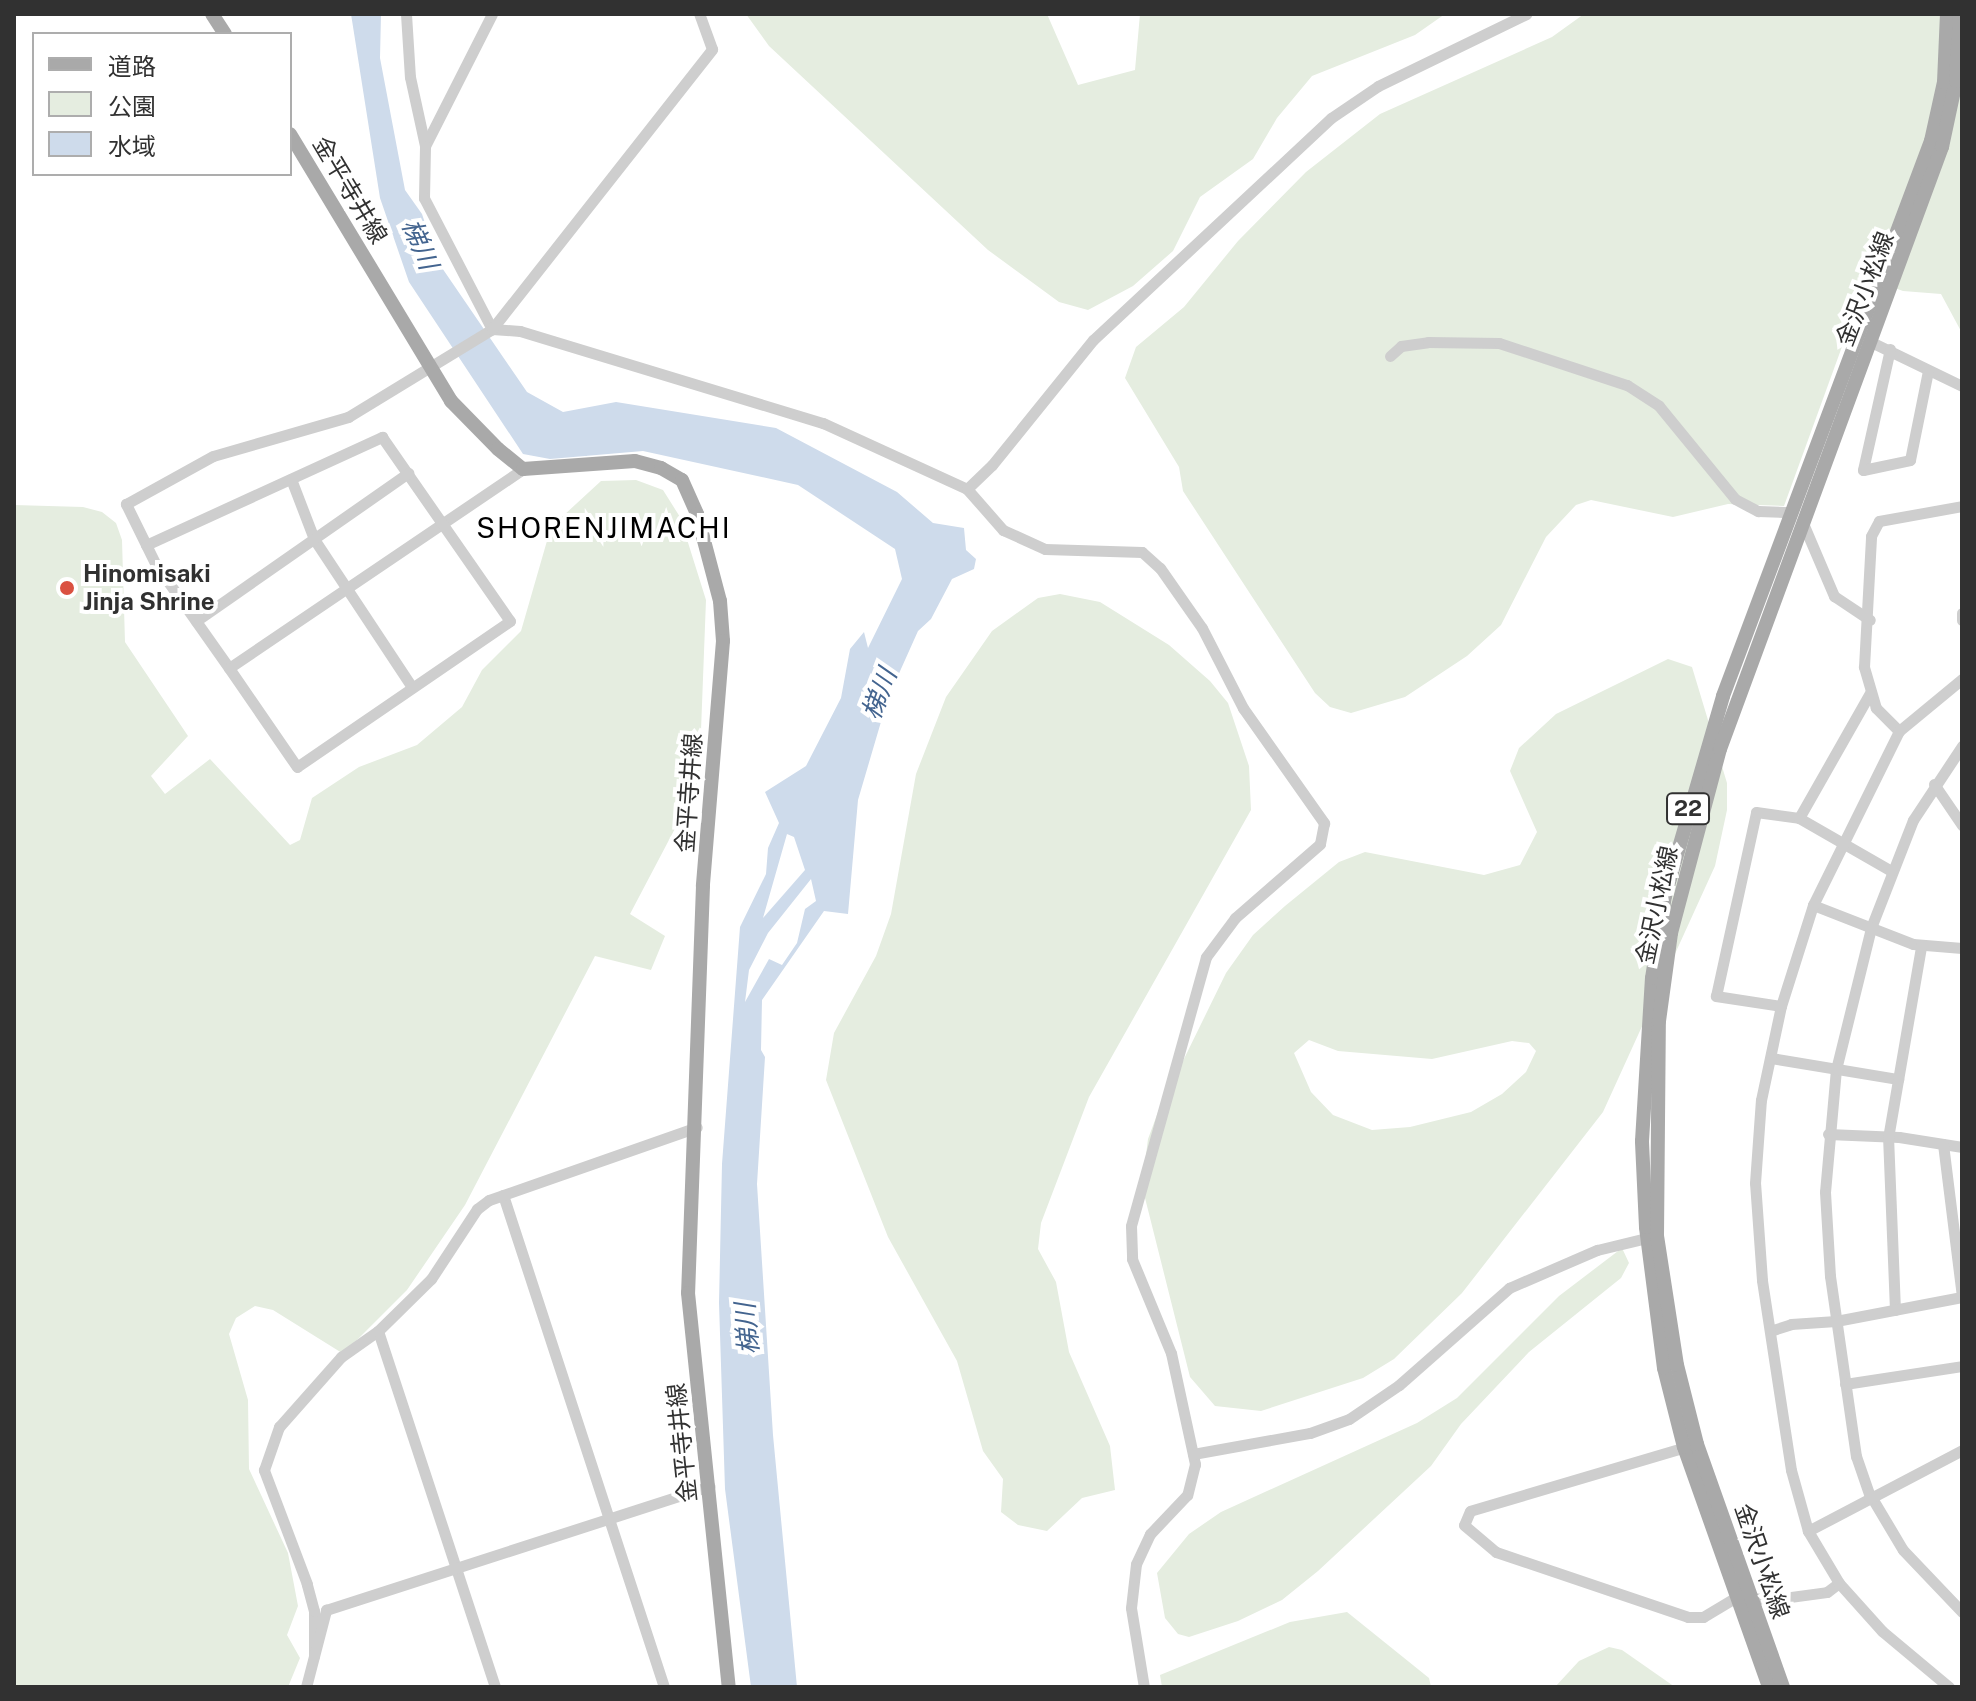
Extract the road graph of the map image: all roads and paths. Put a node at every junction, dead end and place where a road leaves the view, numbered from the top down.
1 (212, 14) edge
2 (406, 14) edge
3 (492, 14) edge
4 (699, 14) edge
5 (1526, 14) edge
6 (1947, 14) edge
7 (1960, 14) edge
8 (224, 32) edge
9 (292, 137) edge
10 (425, 146) junction
11 (492, 329) junction
12 (1869, 341) junction
13 (1890, 349) junction
14 (1390, 356) dead end
15 (433, 361) junction
16 (1928, 371) junction
17 (1962, 386) edge
18 (523, 469) junction
19 (408, 473) junction
20 (291, 479) junction
21 (967, 489) junction
22 (1962, 506) edge
23 (1796, 517) junction
24 (445, 526) junction
25 (314, 539) junction
26 (146, 545) junction
27 (346, 591) junction
28 (1962, 613) edge
29 (1870, 620) junction
30 (1962, 620) edge
31 (196, 621) junction
32 (229, 668) junction
33 (1962, 679) edge
34 (412, 687) junction
35 (1870, 693) junction
36 (1899, 731) junction
37 (1962, 746) edge
38 (1934, 784) junction
39 (1799, 818) junction
40 (1962, 825) edge
41 (1842, 844) junction
42 (1891, 871) junction
43 (1813, 905) junction
44 (1871, 928) junction
45 (1921, 946) junction
46 (1962, 948) edge
47 (1781, 1006) junction
48 (1771, 1058) junction
49 (1836, 1069) junction
50 (1898, 1079) junction
51 (697, 1127) junction
52 (1828, 1134) junction
53 (1888, 1138) junction
54 (1943, 1144) junction
55 (1962, 1147) edge
56 (503, 1195) junction
57 (1948, 1202) junction
58 (1962, 1206) edge
59 (1652, 1236) junction
60 (1962, 1297) edge
61 (1895, 1310) junction
62 (1836, 1321) junction
63 (378, 1331) junction
64 (1770, 1331) junction
65 (1962, 1366) edge
66 (1845, 1384) junction
67 (1691, 1445) junction
68 (1962, 1450) edge
69 (1193, 1454) junction
70 (709, 1486) junction
71 (1873, 1500) junction
72 (611, 1520) junction
73 (1808, 1531) junction
74 (458, 1568) junction
75 (1839, 1583) junction
76 (1735, 1598) junction
77 (1754, 1602) junction
78 (1961, 1611) edge
79 (314, 1656) junction
80 (306, 1687) edge
81 (495, 1687) edge
82 (664, 1687) edge
83 (729, 1687) edge
84 (1144, 1687) edge
85 (1769, 1687) edge
86 (1783, 1687) edge
87 (1949, 1687) edge

1 - 8 main road
2 - 10 street
3 - 10 street
4 - 11 street
5 - 21 street
6 - 23 main road, 金沢小松線 / 22
7 - 12 main road, 金沢小松線 / 22
9 - 15 main road, 金平寺井線
10 - 11 street
11 - 15 street
11 - 21 street
12 - 13 street
12 - 23 main road, 金沢小松線 / 22
13 - 16 street
13 - 16 street
14 - 23 street
15 - 18 main road, 金平寺井線
15 - 26 street
16 - 17 street
18 - 24 street
18 - 51 main road, 金平寺井線
19 - 20 street
19 - 24 street
19 - 25 street
20 - 25 street
20 - 26 street
21 - 69 street
22 - 29 street
23 - 29 street
23 - 59 main road, 金沢小松線 / 22
24 - 27 street
24 - 34 street
25 - 27 street
25 - 31 street
26 - 31 street
27 - 32 street
27 - 34 street
28 - 30 street
29 - 35 street
31 - 32 street
32 - 34 street
33 - 36 street
35 - 36 street
35 - 39 street
36 - 41 street
37 - 38 street
38 - 40 street
38 - 42 street
39 - 41 street
39 - 47 street
41 - 42 street
41 - 43 street
42 - 44 street
43 - 44 street
43 - 47 street
44 - 45 street
44 - 49 street
45 - 46 street
45 - 50 street
47 - 48 street
48 - 49 street
48 - 64 street
49 - 50 street
49 - 52 street
50 - 53 street
51 - 56 street
51 - 70 main road, 金平寺井線
52 - 53 street
52 - 62 street
53 - 54 street
53 - 61 street
54 - 55 street
54 - 57 street
56 - 63 street
56 - 72 street
57 - 58 street
57 - 60 street
59 - 67 main road, 金沢小松線 / 22
59 - 69 street
60 - 61 street
61 - 62 street
62 - 64 street
62 - 66 street
63 - 74 street
63 - 79 street
64 - 73 street
65 - 66 street
66 - 71 street
67 - 76 main road, 金沢小松線 / 22
67 - 76 street
67 - 77 main road, 金沢小松線 / 22
68 - 71 street
69 - 84 street
70 - 72 street
70 - 83 main road, 金平寺井線
71 - 73 street
71 - 78 street
72 - 74 street
72 - 82 street
73 - 75 street
74 - 79 street
74 - 81 street
75 - 77 street
75 - 87 street
76 - 77 street
76 - 85 main road, 金沢小松線 / 22
77 - 86 main road, 金沢小松線 / 22
79 - 80 street

